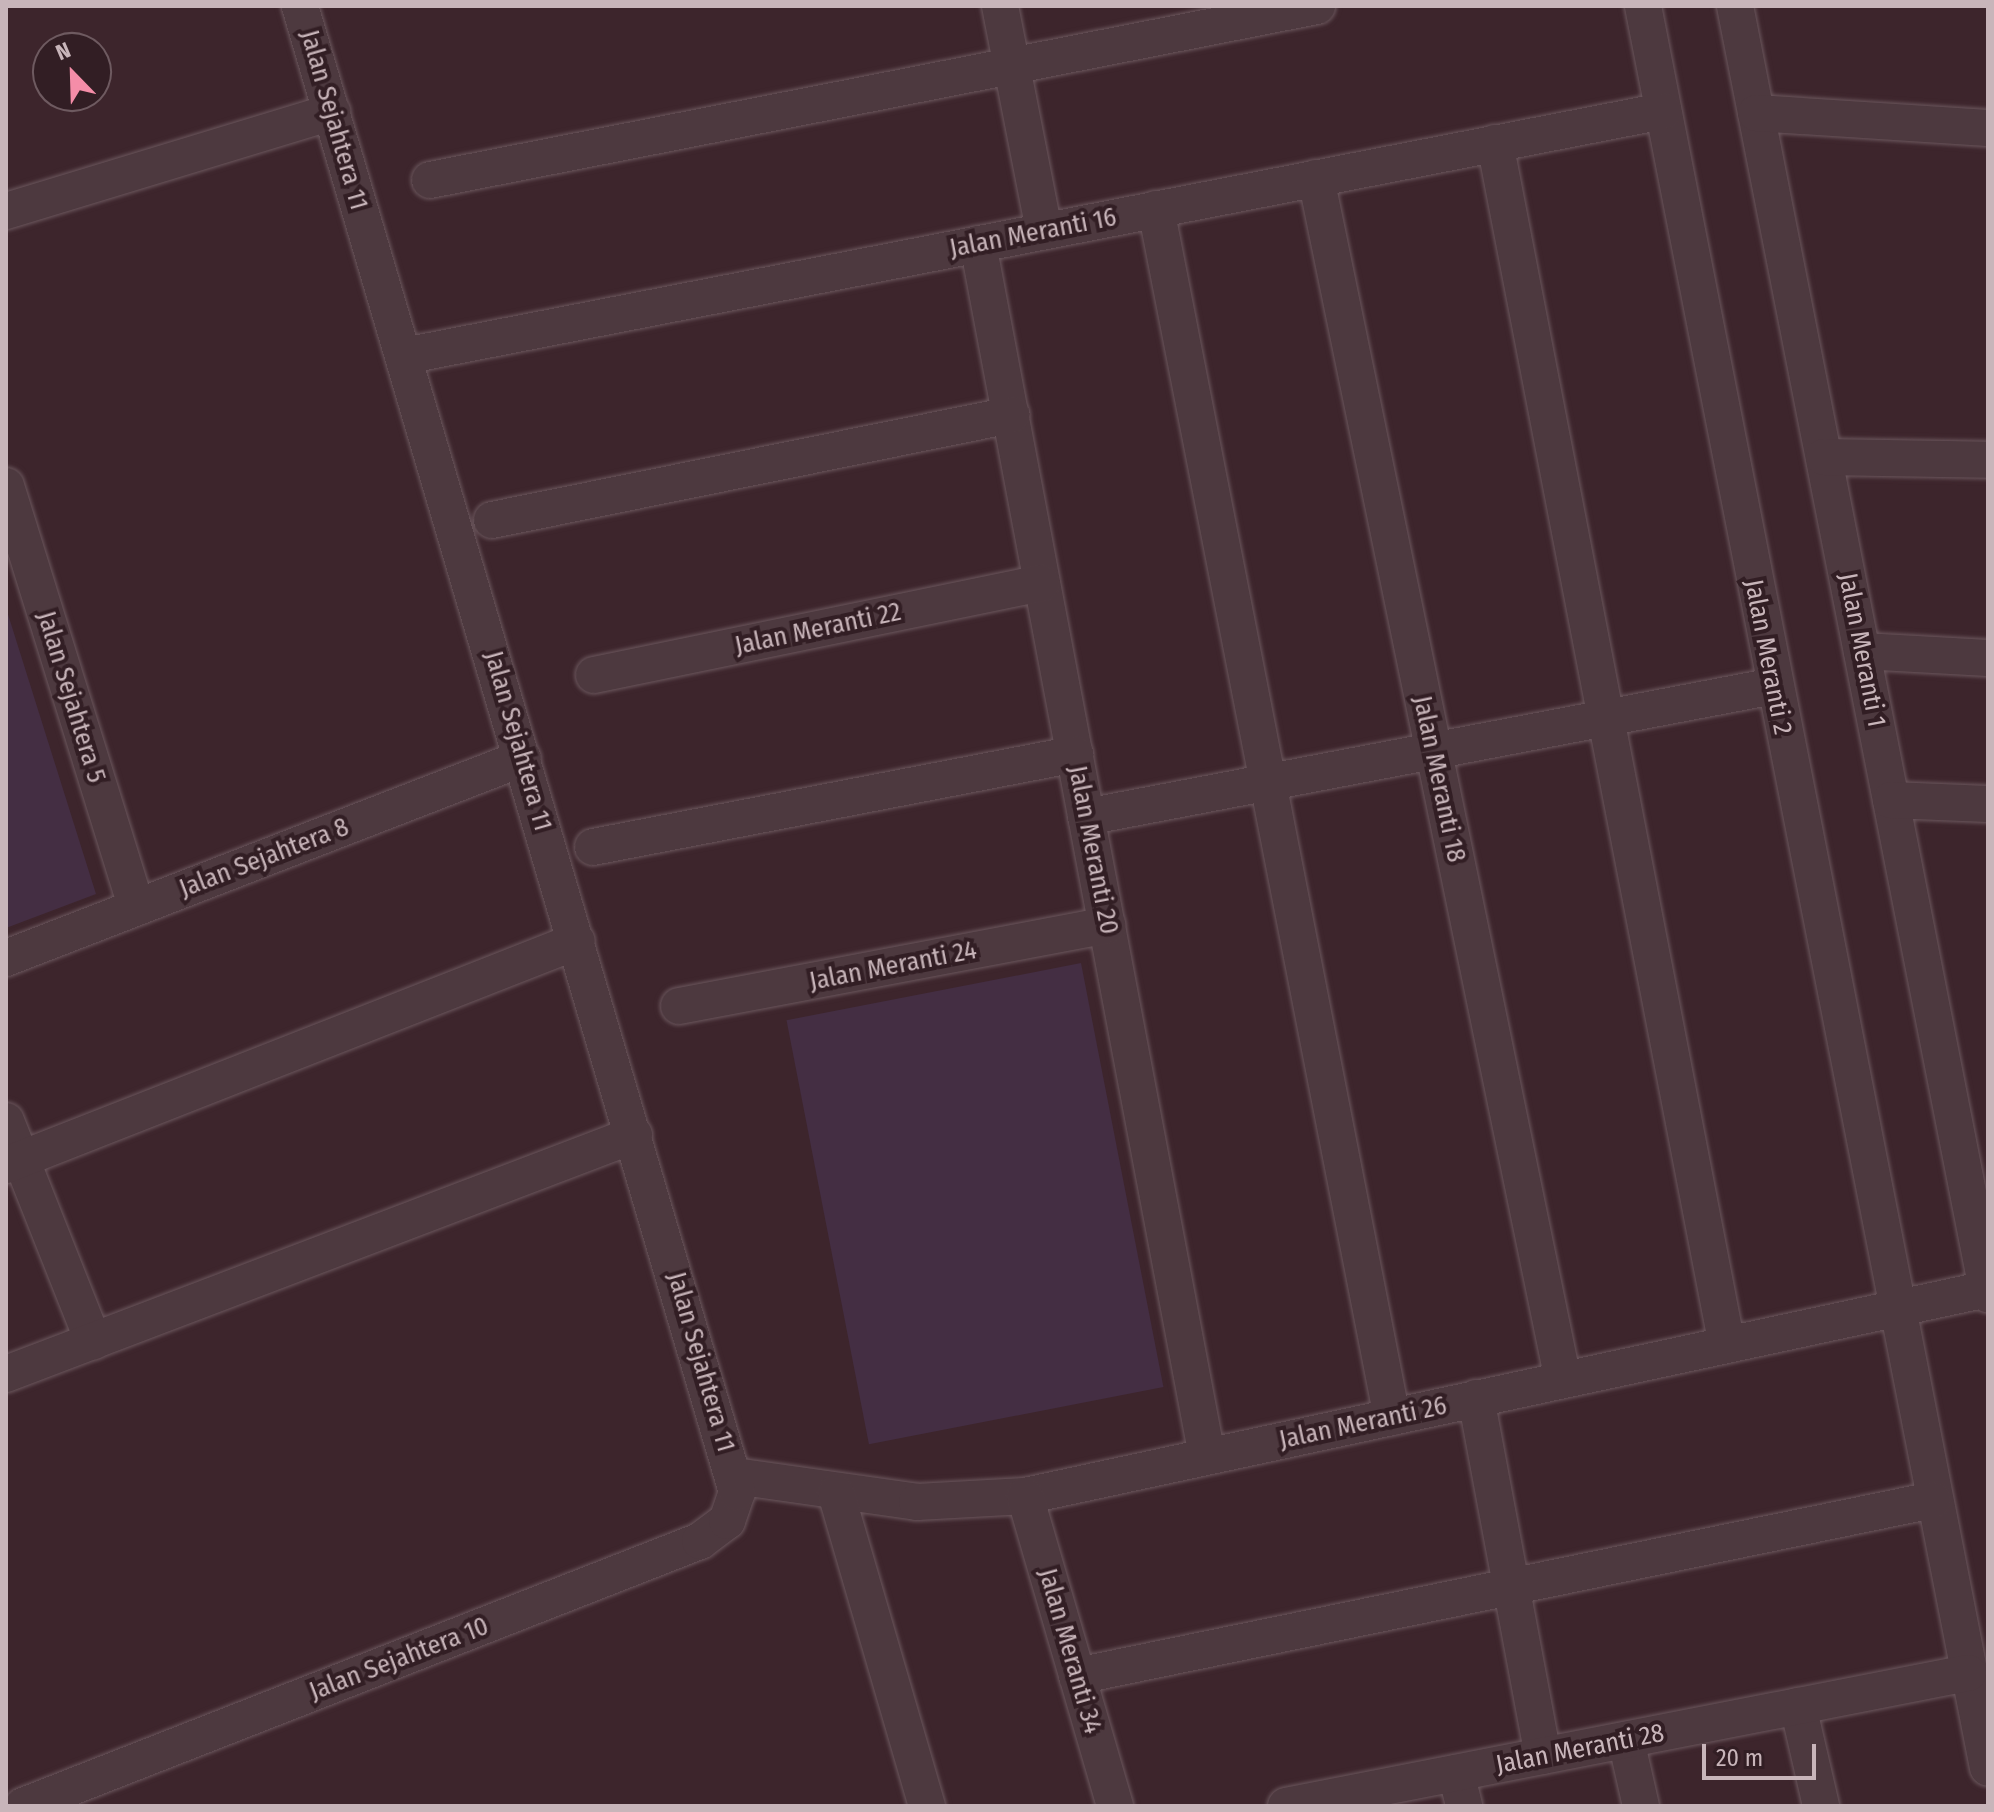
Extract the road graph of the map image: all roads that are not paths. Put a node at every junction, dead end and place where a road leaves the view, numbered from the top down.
1 (300, 6) edge
2 (1000, 6) edge
3 (1317, 6) edge
4 (1643, 6) edge
5 (1735, 6) edge
6 (1012, 66) junction
7 (1663, 111) junction
8 (332, 112) junction
9 (1756, 113) junction
10 (1988, 128) edge
11 (1495, 143) junction
12 (1316, 178) junction
13 (430, 180) dead end
14 (1156, 209) junction
15 (6, 211) edge
16 (1044, 231) junction
17 (978, 244) junction
18 (404, 356) junction
19 (1011, 415) junction
20 (1824, 457) junction
21 (1988, 460) edge
22 (6, 486) edge
23 (492, 520) dead end
24 (1042, 583) junction
25 (1862, 651) junction
26 (1988, 658) edge
27 (594, 675) dead end
28 (1774, 686) junction
29 (1606, 719) junction
30 (1434, 751) junction
31 (1075, 754) junction
32 (523, 758) junction
33 (1269, 783) junction
34 (1891, 800) junction
35 (1988, 804) edge
36 (1086, 817) junction
37 (593, 847) dead end
38 (136, 907) junction
39 (1107, 925) junction
40 (577, 941) junction
41 (6, 958) edge
42 (679, 1006) dead end
43 (6, 1121) edge
44 (634, 1135) junction
45 (14, 1162) edge
46 (1988, 1291) edge
47 (1893, 1309) junction
48 (93, 1341) junction
49 (1727, 1345) junction
50 (6, 1374) edge
51 (1563, 1380) junction
52 (1476, 1398) junction
53 (1392, 1417) junction
54 (1207, 1456) junction
55 (735, 1476) junction
56 (836, 1493) junction
57 (1025, 1496) junction
58 (1933, 1500) junction
59 (1511, 1586) junction
60 (1968, 1673) junction
61 (1077, 1676) junction
62 (1798, 1706) junction
63 (1626, 1740) junction
64 (1543, 1756) junction
65 (1988, 1768) edge
66 (1460, 1789) edge
67 (93, 1793) edge
68 (23, 1806) edge
69 (927, 1806) edge
70 (1115, 1806) edge
71 (1286, 1806) edge
72 (1641, 1806) edge
73 (1821, 1806) edge

1 - 8 street, Jalan Sejahtera 11
2 - 6 street
3 - 6 street
4 - 7 street, Jalan Meranti 2
5 - 9 street, Jalan Meranti 1
6 - 13 street
6 - 16 street
7 - 11 street, Jalan Meranti 16
7 - 28 street, Jalan Meranti 2
8 - 15 street
8 - 18 street, Jalan Sejahtera 11
9 - 10 street
9 - 20 street, Jalan Meranti 1
11 - 12 street, Jalan Meranti 16
11 - 29 street
12 - 14 street, Jalan Meranti 16
12 - 30 street, Jalan Meranti 18
14 - 16 street, Jalan Meranti 16
14 - 33 street
16 - 17 street, Jalan Meranti 16
17 - 18 street, Jalan Meranti 16
17 - 19 street, Jalan Meranti 20
18 - 32 street, Jalan Sejahtera 11
19 - 23 street
19 - 24 street, Jalan Meranti 20
20 - 21 street
20 - 25 street, Jalan Meranti 1
22 - 38 street, Jalan Sejahtera 5
24 - 27 street, Jalan Meranti 22
24 - 31 street, Jalan Meranti 20
25 - 26 street
25 - 34 street, Jalan Meranti 1
28 - 29 street
28 - 47 street, Jalan Meranti 2
29 - 30 street
29 - 49 street
30 - 33 street
30 - 51 street, Jalan Meranti 18
31 - 36 street, Jalan Meranti 20
31 - 37 street
32 - 38 street, Jalan Sejahtera 8
32 - 40 street, Jalan Sejahtera 11
33 - 36 street
33 - 53 street
34 - 35 street
34 - 46 street, Jalan Meranti 1
36 - 39 street, Jalan Meranti 20
38 - 41 street, Jalan Sejahtera 8
39 - 42 street, Jalan Meranti 24
39 - 54 street, Jalan Meranti 20
40 - 44 street, Jalan Sejahtera 11
40 - 45 street
43 - 45 street
44 - 48 street
44 - 55 street, Jalan Sejahtera 11
45 - 48 street
46 - 47 street, Jalan Meranti 26
47 - 49 street, Jalan Meranti 26
47 - 58 street, Jalan Meranti 2
48 - 50 street
49 - 51 street, Jalan Meranti 26
51 - 52 street, Jalan Meranti 26
52 - 53 street, Jalan Meranti 26
52 - 59 street
53 - 54 street, Jalan Meranti 26
54 - 57 street, Jalan Meranti 26
55 - 56 street, Jalan Meranti 26
55 - 67 street, Jalan Sejahtera 10
56 - 57 street, Jalan Meranti 26
56 - 69 street
57 - 61 street, Jalan Meranti 34
58 - 59 street
58 - 60 street, Jalan Meranti 2
59 - 61 street
59 - 64 street
60 - 62 street, Jalan Meranti 28
60 - 65 street, Jalan Meranti 2
61 - 70 street, Jalan Meranti 34
62 - 63 street, Jalan Meranti 28
62 - 73 street
63 - 64 street, Jalan Meranti 28
63 - 72 street
64 - 66 street, Jalan Meranti 28
66 - 71 street, Jalan Meranti 28
67 - 68 street, Jalan Sejahtera 10

